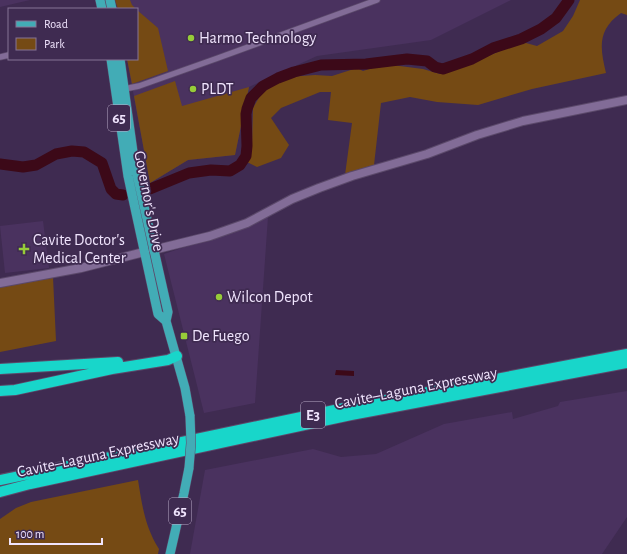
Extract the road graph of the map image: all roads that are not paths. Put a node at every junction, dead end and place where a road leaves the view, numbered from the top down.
1 (377, 0) edge
2 (111, 60) edge
3 (120, 60) edge
4 (124, 89) junction
5 (627, 100) edge
6 (132, 175) junction
7 (153, 250) junction
8 (144, 252) junction
9 (0, 283) edge
10 (166, 321) junction
11 (627, 354) edge
12 (177, 356) junction
13 (627, 363) edge
14 (0, 369) edge
15 (0, 391) edge
16 (0, 480) edge
17 (30, 484) junction
18 (0, 492) edge
19 (0, 500) edge
20 (170, 554) edge

1 - 4 street
2 - 6 main road, Governor's Drive / 65
3 - 4 main road, Governor's Drive / 65
4 - 6 main road, Governor's Drive / 65
5 - 7 street
6 - 7 main road, Governor's Drive / 65
6 - 8 main road, Governor's Drive / 65
7 - 10 main road, Governor's Drive / 65
8 - 9 street
8 - 10 main road, Governor's Drive / 65
10 - 12 main road, Governor's Drive / 65
11 - 16 highway, Cavite–Laguna Expressway / E3
12 - 14 highway
12 - 15 highway
12 - 20 main road, Governor's Drive / 65, bridge
13 - 17 highway, Cavite–Laguna Expressway / E3
17 - 18 highway, Cavite–Laguna Expressway / E3
17 - 19 highway

